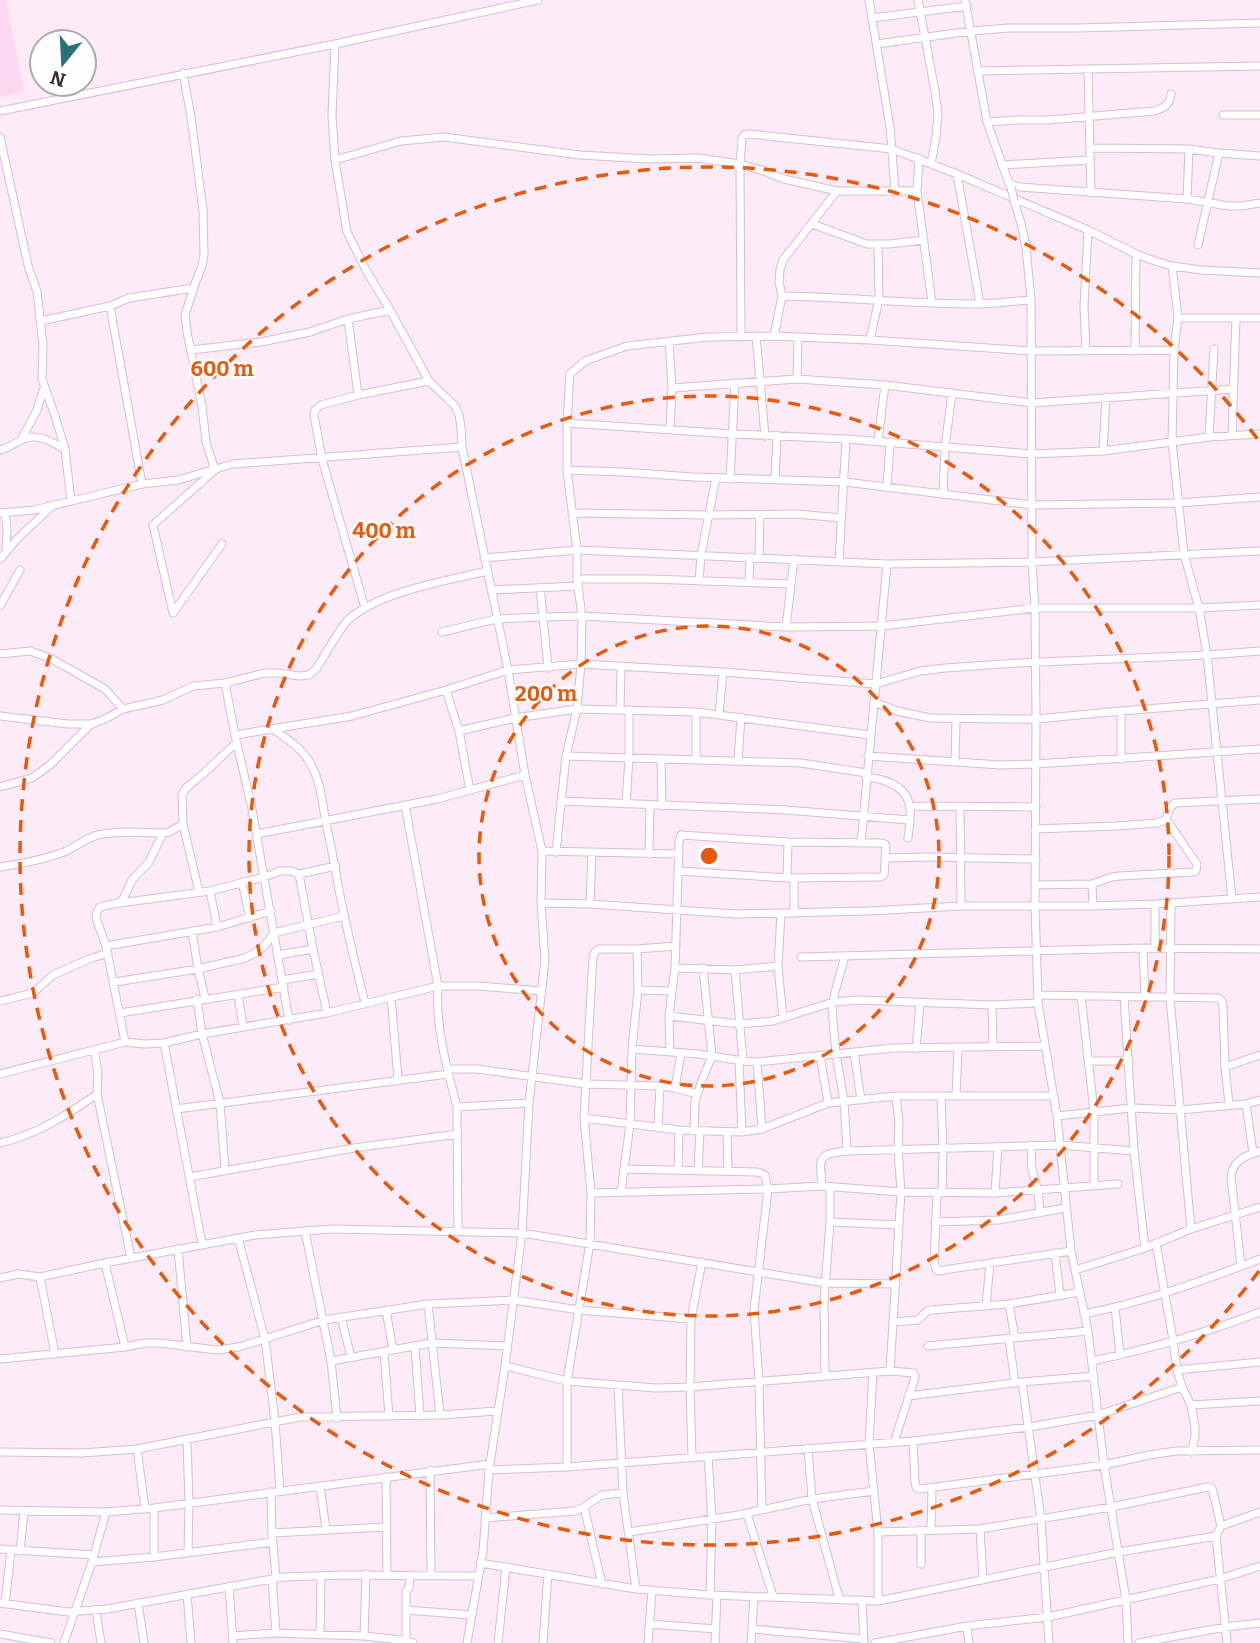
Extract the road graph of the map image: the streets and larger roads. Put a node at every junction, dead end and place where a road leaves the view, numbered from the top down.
1 (538, 0) edge
2 (869, 0) edge
3 (918, 0) edge
4 (966, 3) edge
5 (921, 12) junction
6 (872, 18) junction
7 (1260, 23) edge
8 (971, 31) junction
9 (925, 37) junction
10 (335, 44) junction
11 (877, 44) junction
12 (1260, 66) edge
13 (1088, 69) junction
14 (977, 71) junction
15 (183, 73) junction
16 (1171, 93) dead end
17 (0, 111) edge
18 (1223, 115) dead end
19 (1260, 115) edge
20 (1089, 117) junction
21 (987, 122) junction
22 (0, 137) edge
23 (1090, 148) junction
24 (892, 149) junction
25 (1189, 149) junction
26 (1219, 153) junction
27 (1260, 156) edge
28 (919, 158) junction
29 (335, 160) junction
30 (1090, 160) junction
31 (740, 164) junction
32 (932, 164) junction
33 (1002, 164) junction
34 (957, 174) junction
35 (1010, 185) junction
36 (837, 191) junction
37 (895, 191) junction
38 (917, 191) junction
39 (1091, 192) junction
40 (1187, 199) junction
41 (1208, 203) junction
42 (1260, 203) edge
43 (812, 224) junction
44 (1088, 230) junction
45 (924, 240) junction
46 (878, 244) junction
47 (1198, 245) dead end
48 (1136, 254) junction
49 (1172, 266) junction
50 (1260, 273) edge
51 (193, 288) junction
52 (782, 296) junction
53 (878, 299) junction
54 (1031, 300) junction
55 (932, 303) junction
56 (980, 304) junction
57 (110, 306) junction
58 (390, 310) junction
59 (1178, 318) junction
60 (1236, 318) junction
61 (1260, 318) edge
62 (348, 319) junction
63 (40, 321) junction
64 (774, 336) junction
65 (741, 337) junction
66 (756, 337) junction
67 (799, 337) junction
68 (870, 340) junction
69 (669, 341) junction
70 (1214, 349) dead end
71 (191, 350) junction
72 (1174, 350) junction
73 (1032, 351) junction
74 (1086, 351) junction
75 (1135, 351) junction
76 (797, 379) junction
77 (429, 381) junction
78 (761, 382) junction
79 (735, 383) junction
80 (885, 385) junction
81 (44, 388) junction
82 (672, 388) junction
83 (1234, 389) junction
84 (1213, 390) junction
85 (952, 393) junction
86 (1174, 394) junction
87 (358, 395) junction
88 (1106, 397) junction
89 (1032, 403) junction
90 (567, 423) junction
91 (670, 429) junction
92 (733, 434) junction
93 (1260, 434) edge
94 (777, 435) junction
95 (1232, 435) junction
96 (765, 436) junction
97 (1209, 437) junction
98 (846, 439) junction
99 (21, 440) junction
100 (878, 441) junction
101 (890, 442) junction
102 (1172, 442) junction
103 (462, 447) junction
104 (945, 447) junction
105 (65, 449) junction
106 (0, 450) edge
107 (1103, 452) junction
108 (1032, 454) junction
109 (322, 459) junction
110 (215, 470) junction
111 (567, 470) junction
112 (716, 478) junction
113 (730, 479) junction
114 (775, 479) junction
115 (845, 482) junction
116 (142, 484) junction
117 (887, 487) junction
118 (943, 494) junction
119 (1260, 498) edge
120 (71, 501) junction
121 (1178, 503) junction
122 (1032, 505) junction
123 (52, 506) junction
124 (2, 513) edge
125 (572, 513) junction
126 (708, 515) junction
127 (760, 515) junction
128 (841, 518) junction
129 (222, 544) dead end
130 (6, 550) junction
131 (577, 550) junction
132 (1260, 551) edge
133 (1184, 554) junction
134 (701, 555) junction
135 (750, 557) junction
136 (484, 558) junction
137 (760, 558) junction
138 (0, 559) edge
139 (794, 559) junction
140 (839, 562) junction
141 (1032, 562) junction
142 (887, 564) junction
143 (20, 570) dead end
144 (487, 571) junction
145 (699, 581) junction
146 (578, 582) junction
147 (748, 582) junction
148 (791, 584) junction
149 (540, 587) junction
150 (491, 590) junction
151 (1260, 605) edge
152 (0, 606) edge
153 (365, 608) junction
154 (1035, 608) junction
155 (1199, 608) junction
156 (582, 616) junction
157 (543, 617) junction
158 (496, 619) junction
159 (882, 626) junction
160 (786, 627) junction
161 (442, 632) dead end
162 (1260, 651) edge
163 (0, 654) edge
164 (1207, 655) junction
165 (1035, 663) junction
166 (582, 664) junction
167 (621, 667) junction
168 (548, 668) junction
169 (508, 670) junction
170 (723, 672) junction
171 (225, 682) junction
172 (876, 684) junction
173 (446, 690) junction
174 (1260, 700) edge
175 (874, 702) junction
176 (1212, 704) junction
177 (123, 709) junction
178 (577, 709) junction
179 (620, 710) junction
180 (629, 710) junction
181 (1121, 711) junction
182 (696, 712) junction
183 (719, 715) junction
184 (0, 716) edge
185 (515, 718) junction
186 (741, 718) junction
187 (956, 719) junction
188 (1037, 719) junction
189 (92, 724) junction
190 (273, 729) junction
191 (459, 731) junction
192 (870, 735) junction
193 (236, 739) junction
194 (1260, 749) edge
195 (1217, 753) junction
196 (566, 756) junction
197 (868, 756) junction
198 (629, 758) junction
199 (661, 759) junction
200 (1121, 759) junction
201 (696, 760) junction
202 (738, 761) junction
203 (955, 762) junction
204 (1036, 764) junction
205 (525, 775) junction
206 (867, 775) junction
207 (0, 787) edge
208 (470, 790) junction
209 (1260, 799) edge
210 (561, 801) junction
211 (1221, 801) junction
212 (626, 804) junction
213 (405, 805) junction
214 (650, 806) junction
215 (662, 806) junction
216 (910, 806) junction
217 (960, 807) junction
218 (1035, 807) junction
219 (862, 817) junction
220 (326, 820) junction
221 (909, 820) junction
222 (1166, 820) junction
223 (183, 824) junction
224 (1035, 829) junction
225 (163, 833) junction
226 (257, 834) junction
227 (908, 838) dead end
228 (788, 842) junction
229 (861, 843) junction
230 (542, 851) junction
231 (556, 852) junction
232 (592, 852) junction
233 (649, 854) junction
234 (679, 854) junction
235 (961, 857) junction
236 (885, 858) junction
237 (1037, 859) junction
238 (336, 866) junction
239 (0, 867) edge
240 (679, 871) junction
241 (299, 874) junction
242 (264, 877) junction
243 (790, 878) junction
244 (242, 882) junction
245 (1092, 884) junction
246 (1036, 885) junction
247 (210, 891) junction
248 (199, 892) junction
249 (1260, 897) edge
250 (1232, 899) junction
251 (119, 903) junction
252 (541, 903) junction
253 (1171, 903) junction
254 (590, 904) junction
255 (1155, 904) junction
256 (1035, 905) junction
257 (961, 906) junction
258 (1093, 906) junction
259 (271, 911) junction
260 (678, 911) junction
261 (781, 913) junction
262 (794, 913) junction
263 (344, 916) junction
264 (250, 918) junction
265 (309, 924) junction
266 (217, 927) junction
267 (192, 931) junction
268 (274, 933) junction
269 (676, 946) junction
270 (1143, 948) junction
271 (1155, 948) junction
272 (1170, 948) junction
273 (107, 949) junction
274 (313, 949) junction
275 (637, 949) junction
276 (1260, 949) edge
277 (1036, 952) junction
278 (278, 956) junction
279 (845, 956) junction
280 (801, 957) dead end
281 (778, 966) junction
282 (675, 968) junction
283 (703, 968) junction
284 (198, 969) junction
285 (735, 970) junction
286 (319, 974) junction
287 (115, 982) junction
288 (283, 983) junction
289 (438, 986) junction
290 (638, 990) junction
291 (541, 991) junction
292 (671, 991) junction
293 (238, 994) junction
294 (1081, 996) junction
295 (391, 997) junction
296 (1124, 997) junction
297 (1145, 998) junction
298 (1170, 998) junction
299 (201, 999) junction
300 (1037, 999) junction
301 (0, 1001) edge
302 (833, 1002) junction
303 (365, 1003) junction
304 (920, 1003) junction
305 (992, 1006) junction
306 (120, 1013) junction
307 (327, 1013) junction
308 (670, 1016) junction
309 (783, 1018) junction
310 (289, 1020) junction
311 (709, 1021) junction
312 (740, 1024) junction
313 (243, 1027) junction
314 (202, 1034) junction
315 (125, 1042) junction
316 (164, 1043) junction
317 (1045, 1046) junction
318 (993, 1047) junction
319 (958, 1048) junction
320 (632, 1049) junction
321 (916, 1049) junction
322 (94, 1050) junction
323 (670, 1052) junction
324 (853, 1052) junction
325 (681, 1053) junction
326 (836, 1054) junction
327 (820, 1055) junction
328 (1260, 1055) edge
329 (712, 1056) junction
330 (741, 1061) junction
331 (1088, 1061) junction
332 (1129, 1061) junction
333 (757, 1062) junction
334 (1225, 1068) junction
335 (448, 1071) junction
336 (0, 1074) edge
337 (532, 1076) junction
338 (398, 1079) junction
339 (586, 1084) junction
340 (631, 1085) junction
341 (660, 1087) junction
342 (675, 1088) junction
343 (97, 1094) junction
344 (697, 1094) junction
345 (896, 1096) junction
346 (941, 1096) junction
347 (956, 1096) junction
348 (1054, 1096) junction
349 (862, 1100) junction
350 (1260, 1100) edge
351 (844, 1101) junction
352 (530, 1102) junction
353 (220, 1103) junction
354 (828, 1103) junction
355 (1246, 1104) junction
356 (1229, 1105) junction
357 (457, 1107) junction
358 (1131, 1108) junction
359 (176, 1109) junction
360 (1180, 1110) junction
361 (1094, 1111) junction
362 (1057, 1116) junction
363 (584, 1118) junction
364 (630, 1124) junction
365 (658, 1128) junction
366 (762, 1129) junction
367 (679, 1130) junction
368 (697, 1131) junction
369 (727, 1132) junction
370 (742, 1132) junction
371 (457, 1134) junction
372 (0, 1143) edge
373 (1031, 1145) junction
374 (1060, 1145) junction
375 (998, 1146) junction
376 (1094, 1147) junction
377 (943, 1148) junction
378 (898, 1149) junction
379 (847, 1151) junction
380 (1134, 1151) junction
381 (1257, 1152) edge
382 (624, 1169) junction
383 (225, 1170) junction
384 (678, 1170) junction
385 (698, 1171) junction
386 (728, 1171) junction
387 (189, 1177) junction
388 (1118, 1184) dead end
389 (1094, 1185) junction
390 (826, 1186) junction
391 (1065, 1188) junction
392 (768, 1189) junction
393 (1038, 1191) junction
394 (621, 1192) junction
395 (901, 1192) junction
396 (591, 1193) junction
397 (939, 1193) junction
398 (995, 1193) junction
399 (1065, 1208) junction
400 (1260, 1208) edge
401 (1040, 1213) junction
402 (1236, 1214) junction
403 (830, 1222) junction
404 (935, 1222) junction
405 (899, 1225) junction
406 (1191, 1229) junction
407 (305, 1231) junction
408 (458, 1232) junction
409 (522, 1233) junction
410 (238, 1238) junction
411 (590, 1243) junction
412 (1156, 1243) junction
413 (202, 1244) junction
414 (1145, 1248) junction
415 (178, 1249) junction
416 (1071, 1251) junction
417 (1055, 1253) junction
418 (131, 1258) junction
419 (1260, 1259) edge
420 (702, 1262) junction
421 (105, 1263) junction
422 (989, 1263) junction
423 (1241, 1266) junction
424 (1075, 1270) junction
425 (757, 1272) junction
426 (40, 1277) junction
427 (0, 1278) edge
428 (825, 1283) junction
429 (896, 1284) junction
430 (1080, 1292) junction
431 (1166, 1294) junction
432 (1060, 1295) junction
433 (514, 1300) junction
434 (428, 1304) junction
435 (1009, 1304) junction
436 (986, 1306) junction
437 (1115, 1308) junction
438 (386, 1310) junction
439 (579, 1310) junction
440 (1260, 1312) edge
441 (1084, 1314) junction
442 (341, 1317) junction
443 (691, 1319) junction
444 (324, 1320) junction
445 (894, 1322) junction
446 (1088, 1331) junction
447 (1012, 1338) junction
448 (265, 1339) junction
449 (1173, 1340) junction
450 (432, 1343) junction
451 (507, 1346) junction
452 (928, 1346) dead end
453 (187, 1347) junction
454 (415, 1347) junction
455 (125, 1348) junction
456 (393, 1350) junction
457 (384, 1352) junction
458 (55, 1354) junction
459 (1120, 1355) junction
460 (351, 1357) junction
461 (0, 1359) edge
462 (331, 1361) junction
463 (1092, 1361) junction
464 (1260, 1362) edge
465 (505, 1367) junction
466 (1177, 1370) junction
467 (890, 1371) junction
468 (873, 1372) junction
469 (825, 1376) junction
470 (1094, 1376) junction
471 (567, 1381) junction
472 (759, 1382) junction
473 (1018, 1382) junction
474 (618, 1386) junction
475 (690, 1387) junction
476 (1182, 1387) junction
477 (908, 1396) junction
478 (1260, 1401) edge
479 (1191, 1405) junction
480 (497, 1411) junction
481 (440, 1415) junction
482 (1098, 1415) junction
483 (388, 1416) junction
484 (420, 1416) junction
485 (337, 1418) junction
486 (275, 1420) junction
487 (1029, 1426) junction
488 (187, 1439) junction
489 (894, 1441) junction
490 (913, 1441) junction
491 (869, 1443) junction
492 (808, 1448) junction
493 (137, 1449) junction
494 (1260, 1450) edge
495 (0, 1452) edge
496 (760, 1452) junction
497 (1192, 1452) junction
498 (708, 1456) junction
499 (692, 1457) junction
500 (622, 1463) junction
501 (1104, 1465) junction
502 (489, 1467) junction
503 (567, 1467) junction
504 (430, 1470) junction
505 (1034, 1475) junction
506 (386, 1477) junction
507 (320, 1486) junction
508 (932, 1488) junction
509 (280, 1491) junction
510 (874, 1491) junction
511 (271, 1492) junction
512 (624, 1493) junction
513 (812, 1499) junction
514 (189, 1504) junction
515 (584, 1507) junction
516 (1111, 1507) junction
517 (145, 1508) junction
518 (154, 1508) junction
519 (0, 1510) edge
520 (762, 1510) junction
521 (23, 1511) junction
522 (106, 1512) junction
523 (1260, 1512) edge
524 (747, 1514) junction
525 (485, 1518) junction
526 (712, 1519) junction
527 (1041, 1519) junction
528 (1221, 1526) junction
529 (386, 1527) junction
530 (326, 1529) junction
531 (980, 1529) junction
532 (921, 1530) junction
533 (931, 1530) junction
534 (629, 1532) junction
535 (878, 1532) junction
536 (272, 1533) junction
537 (1216, 1536) junction
538 (273, 1542) junction
539 (0, 1549) edge
540 (11, 1550) junction
541 (20, 1551) junction
542 (1119, 1552) junction
543 (188, 1553) junction
544 (154, 1557) junction
545 (93, 1559) junction
546 (480, 1563) junction
547 (921, 1564) dead end
548 (1260, 1566) edge
549 (506, 1567) junction
550 (1045, 1567) junction
551 (366, 1574) junction
552 (387, 1574) junction
553 (548, 1574) junction
554 (410, 1575) junction
555 (431, 1575) junction
556 (321, 1576) junction
557 (477, 1576) junction
558 (274, 1579) junction
559 (1220, 1579) junction
560 (983, 1580) junction
561 (602, 1584) junction
562 (229, 1586) junction
563 (636, 1589) junction
564 (652, 1590) junction
565 (187, 1594) junction
566 (713, 1595) junction
567 (773, 1596) junction
568 (754, 1597) junction
569 (839, 1598) junction
570 (862, 1600) junction
571 (1126, 1600) junction
572 (878, 1601) junction
573 (3, 1603) edge
574 (138, 1603) junction
575 (96, 1610) junction
576 (407, 1610) junction
577 (75, 1612) junction
578 (471, 1615) junction
579 (1048, 1618) junction
580 (1260, 1623) edge
581 (650, 1624) junction
582 (967, 1626) junction
583 (1225, 1627) junction
584 (716, 1629) junction
585 (752, 1629) junction
586 (276, 1633) junction
587 (0, 1634) edge
588 (320, 1635) junction
589 (364, 1636) junction
590 (232, 1639) edge
591 (329, 1639) edge
592 (1181, 1640) edge
593 (864, 1641) edge
594 (51, 1643) edge
595 (64, 1643) edge
596 (101, 1643) edge
597 (144, 1643) edge
598 (191, 1643) edge
599 (408, 1643) edge
600 (467, 1643) edge
601 (498, 1643) edge
602 (543, 1643) edge
603 (648, 1643) edge
604 (715, 1643) edge
605 (751, 1643) edge
606 (875, 1643) edge
607 (969, 1643) edge
608 (1049, 1643) edge
609 (1128, 1643) edge
610 (1139, 1643) edge
611 (1227, 1643) edge

1 - 10 street
2 - 6 street
3 - 5 street
4 - 5 street
4 - 8 street
5 - 6 street
5 - 9 street
6 - 11 street
7 - 8 street
8 - 9 street
8 - 14 street
9 - 11 street
9 - 32 street
10 - 15 street
10 - 29 street
11 - 24 street
12 - 13 street
13 - 14 street
13 - 20 street
14 - 21 street
15 - 17 street
15 - 51 street
16 - 20 street
18 - 19 street
20 - 21 street
20 - 23 street
21 - 33 street
22 - 63 street
23 - 25 street
23 - 30 street
24 - 28 street
24 - 31 street
24 - 37 street
25 - 26 street
25 - 40 street
26 - 27 street
26 - 41 street
28 - 32 street
28 - 38 street
29 - 31 street
29 - 58 street
30 - 33 street
30 - 39 street
31 - 36 street
31 - 65 street
32 - 34 street
33 - 35 street
34 - 44 street
34 - 56 street
35 - 39 street
35 - 54 street, bridge
36 - 37 street
36 - 43 street
37 - 38 street
38 - 45 street
39 - 40 street
40 - 41 street
41 - 42 street
41 - 47 street
43 - 46 street
43 - 52 street
44 - 48 street
44 - 74 street
45 - 46 street
45 - 55 street
46 - 53 street
48 - 49 street
48 - 75 street
49 - 50 street
49 - 59 street
51 - 57 street
51 - 71 street
52 - 53 street
52 - 64 street
53 - 55 street
53 - 68 street
54 - 56 street
54 - 73 street
55 - 56 street
57 - 63 street
57 - 116 street
58 - 62 street
58 - 77 street
59 - 60 street
59 - 72 street
60 - 61 street
60 - 83 street
62 - 71 street
62 - 87 street
63 - 81 street
64 - 66 street
64 - 67 street
65 - 66 street
65 - 69 street
66 - 78 street
67 - 68 street
67 - 76 street
68 - 73 street
69 - 82 street
69 - 90 street
70 - 84 street
71 - 110 street
72 - 75 street
72 - 86 street
73 - 74 street
73 - 89 street
74 - 75 street
76 - 78 street
76 - 80 street
77 - 87 street
77 - 103 street
78 - 79 street
78 - 96 street
79 - 82 street
79 - 92 street
80 - 85 street
80 - 100 street
81 - 99 street
81 - 105 street
82 - 91 street
83 - 84 street
83 - 95 street
84 - 86 street
84 - 97 street
85 - 89 street
85 - 104 street
86 - 88 street
86 - 102 street
87 - 109 street
88 - 89 street
88 - 107 street
89 - 108 street
90 - 91 street
90 - 111 street
91 - 92 street
92 - 96 street
92 - 113 street
93 - 95 street
94 - 96 street
94 - 98 street
94 - 114 street
95 - 97 street
97 - 102 street
98 - 100 street
98 - 115 street
99 - 105 street
99 - 106 street
100 - 101 street
101 - 104 street
101 - 117 street
102 - 107 street
102 - 121 street
103 - 109 street
103 - 136 street
104 - 108 street
104 - 118 street
105 - 120 street
107 - 108 street
108 - 122 street
109 - 110 street
109 - 153 street
110 - 116 street
110 - 129 street
111 - 112 street
111 - 125 street
112 - 113 street
112 - 126 street
113 - 114 street
114 - 115 street
115 - 117 street
115 - 128 street
116 - 120 street
117 - 118 street
118 - 122 street
119 - 121 street
120 - 123 street
121 - 122 street
121 - 133 street
122 - 141 street
123 - 124 street
123 - 130 street
124 - 130 street
125 - 126 street
125 - 131 street
126 - 127 street
126 - 134 street
127 - 128 street
127 - 137 street
128 - 140 street
130 - 138 street
131 - 134 street
131 - 136 street
131 - 146 street
132 - 133 street
133 - 141 street
133 - 155 street
134 - 135 street
134 - 145 street
135 - 137 street
135 - 147 street
136 - 144 street
137 - 139 street
139 - 140 street
139 - 148 street
140 - 142 street
141 - 142 street
141 - 154 street
142 - 159 street
143 - 152 street
144 - 150 street
144 - 153 street
145 - 146 street
145 - 147 street
146 - 149 street
146 - 156 street
147 - 148 street
148 - 160 street
149 - 150 street
149 - 157 street
150 - 158 street
151 - 155 street
153 - 171 street
154 - 155 street
154 - 159 street
154 - 165 street
155 - 164 street
156 - 157 street
156 - 160 street
156 - 166 street
157 - 158 street
157 - 168 street
158 - 161 street
158 - 169 street
159 - 160 street
159 - 172 street
162 - 164 street
163 - 177 street
164 - 165 street
164 - 176 street
165 - 172 street
165 - 188 street
166 - 167 street
166 - 168 street
166 - 178 street
167 - 170 street
167 - 179 street
168 - 169 street
169 - 173 street
169 - 185 street
170 - 172 street
170 - 183 street
171 - 177 street
171 - 193 street
172 - 175 street
173 - 190 street
173 - 191 street
174 - 176 street
175 - 187 street
175 - 192 street
176 - 181 street
176 - 195 street
177 - 189 street
178 - 179 street
178 - 185 street
178 - 196 street
179 - 180 street
180 - 182 street
180 - 198 street
181 - 188 street
181 - 200 street
182 - 183 street
182 - 201 street
183 - 186 street
184 - 189 street
185 - 191 street
185 - 205 street
186 - 192 street
186 - 202 street
187 - 188 street
187 - 203 street
188 - 204 street
189 - 207 street
190 - 193 street
190 - 220 street
191 - 208 street
192 - 197 street
193 - 223 street
193 - 226 street
194 - 195 street
195 - 200 street
195 - 211 street
196 - 198 street
196 - 210 street
197 - 203 street
197 - 206 street
198 - 199 street
198 - 212 street
199 - 201 street
199 - 215 street
200 - 204 street
201 - 202 street
202 - 206 street
203 - 204 street
204 - 218 street
205 - 208 street
205 - 230 street
206 - 216 street
206 - 219 street
208 - 213 street
209 - 211 street
210 - 212 street
210 - 231 street
211 - 222 street
211 - 250 street
212 - 214 street
213 - 220 street
213 - 289 street
214 - 215 street
214 - 233 street
215 - 219 street
216 - 217 street
216 - 221 street
217 - 218 street
217 - 235 street
218 - 224 street
219 - 221 street
219 - 229 street
220 - 226 street
220 - 238 street
221 - 227 street
222 - 224 street
222 - 245 street
223 - 225 street
223 - 248 street
224 - 237 street
225 - 239 street
225 - 251 street
226 - 242 street
228 - 229 street
228 - 234 street
228 - 243 street
229 - 236 street
230 - 231 street
230 - 252 street
231 - 232 street
232 - 233 street
232 - 254 street
233 - 234 street
234 - 240 street
235 - 236 street
235 - 237 street
235 - 257 street
236 - 243 street
237 - 246 street
238 - 241 street
238 - 263 street
240 - 243 street
240 - 260 street
241 - 242 street
241 - 265 street
242 - 244 street
242 - 259 street
243 - 262 street
244 - 247 street
244 - 264 street
245 - 246 street
245 - 258 street
246 - 256 street
247 - 248 street
247 - 266 street
248 - 251 street
249 - 250 street
250 - 253 street
251 - 273 street
252 - 254 street
252 - 291 street
253 - 255 street
253 - 272 street
254 - 260 street
255 - 258 street
255 - 271 street
256 - 257 street
256 - 258 street
256 - 277 street
257 - 262 street
259 - 264 street
259 - 268 street
260 - 261 street
260 - 269 street
261 - 262 street
261 - 281 street
263 - 265 street
263 - 303 street
264 - 266 street
265 - 268 street
265 - 274 street
266 - 267 street
267 - 273 street
267 - 284 street
268 - 278 street
268 - 284 street
269 - 275 street
269 - 282 street
270 - 271 street
270 - 277 street
270 - 297 street
271 - 272 street
272 - 276 street
272 - 298 street
273 - 287 street
273 - 301 street
274 - 278 street
274 - 286 street
275 - 290 street
275 - 339 street
277 - 279 street
277 - 300 street
278 - 288 street
279 - 280 street
279 - 302 street
281 - 285 street
281 - 309 street
282 - 283 street
282 - 292 street
283 - 285 street
283 - 311 street
284 - 287 street
284 - 299 street
285 - 312 street
286 - 288 street
286 - 307 street
287 - 306 street
288 - 293 street
288 - 310 street
289 - 291 street
289 - 295 street
289 - 335 street
290 - 292 street
290 - 320 street
291 - 337 street
292 - 308 street
293 - 299 street
293 - 313 street
294 - 296 street
294 - 300 street
294 - 331 street
295 - 303 street
295 - 338 street
296 - 297 street
296 - 332 street
297 - 298 street
298 - 334 street
298 - 360 street
299 - 306 street
299 - 314 street
300 - 305 street
300 - 317 street
302 - 304 street
302 - 309 street
302 - 326 street
303 - 307 street
304 - 305 street
304 - 321 street
305 - 318 street
306 - 315 street
307 - 310 street
308 - 311 street
308 - 323 street
309 - 312 street
310 - 313 street
311 - 312 street
311 - 329 street
312 - 330 street
313 - 314 street
314 - 316 street
314 - 353 street
315 - 316 street
315 - 322 street
316 - 359 street
317 - 318 street
317 - 348 street
318 - 319 street
319 - 321 street
319 - 347 street
320 - 323 street
320 - 340 street
321 - 324 street
322 - 336 street
322 - 343 street
323 - 325 street
324 - 326 street
324 - 349 street
325 - 329 street
325 - 342 street
326 - 327 street
326 - 351 street
327 - 333 street
327 - 354 street
328 - 334 street
329 - 330 street
329 - 344 street
330 - 333 street
330 - 370 street
331 - 332 street
331 - 361 street
332 - 358 street
333 - 366 street
334 - 356 street
335 - 337 street
335 - 338 street
335 - 357 street
337 - 339 street
337 - 352 street
338 - 353 street
339 - 340 street
339 - 363 street
340 - 341 street
340 - 364 street
341 - 342 street
341 - 365 street
342 - 344 street
343 - 372 street
343 - 418 street
344 - 368 street
345 - 346 street
345 - 349 street
345 - 378 street
346 - 347 street
346 - 377 street
347 - 348 street
348 - 362 street
349 - 351 street
350 - 355 street
351 - 354 street
351 - 379 street
352 - 357 street
352 - 409 street
353 - 359 street
353 - 383 street
354 - 366 street
355 - 356 street
355 - 381 street
356 - 360 street
357 - 371 street
358 - 360 street
358 - 361 street
358 - 380 street
359 - 387 street
360 - 406 street
361 - 362 street
361 - 376 street
362 - 374 street
363 - 364 street
363 - 396 street
364 - 365 street
364 - 382 street
365 - 367 street
366 - 370 street
367 - 368 street
367 - 384 street
368 - 369 street
368 - 385 street
369 - 370 street
369 - 386 street
371 - 383 street
371 - 408 street
373 - 374 street
373 - 375 street
373 - 393 street
374 - 376 street
374 - 391 street
375 - 377 street
375 - 398 street
376 - 380 street
376 - 389 street
377 - 378 street
377 - 397 street
378 - 379 street
378 - 395 street
379 - 390 street
380 - 414 street
381 - 402 street
382 - 384 street
382 - 394 street
383 - 387 street
384 - 385 street
385 - 386 street
386 - 392 street
387 - 413 street
388 - 389 street
389 - 391 street
390 - 392 street
390 - 395 street
390 - 403 street
391 - 393 street
391 - 399 street
392 - 394 street
392 - 425 street
393 - 398 street
393 - 401 street
394 - 396 street
395 - 397 street
395 - 405 street
396 - 411 street
397 - 398 street
397 - 404 street
399 - 401 street
399 - 416 street
400 - 402 street
401 - 404 street
402 - 406 street
402 - 423 street
403 - 405 street
403 - 428 street
404 - 422 street
405 - 429 street
406 - 412 street
407 - 408 street
407 - 410 street
407 - 444 street
408 - 409 street
409 - 411 street
409 - 433 street
410 - 413 street
410 - 448 street
411 - 420 street
411 - 439 street
412 - 414 street
412 - 431 street
413 - 415 street
414 - 424 street
415 - 418 street
415 - 453 street
416 - 417 street
416 - 424 street
417 - 422 street
417 - 432 street
418 - 421 street
419 - 423 street
420 - 425 street
420 - 443 street
421 - 426 street
421 - 455 street
422 - 436 street
423 - 431 street
424 - 430 street
425 - 428 street
425 - 472 street
426 - 427 street
426 - 458 street
428 - 429 street
428 - 469 street
429 - 445 street
430 - 432 street
430 - 441 street
431 - 437 street
431 - 449 street
432 - 435 street
433 - 434 street
433 - 439 street
433 - 451 street
434 - 438 street
434 - 450 street
435 - 436 street
435 - 447 street
436 - 445 street
437 - 441 street
437 - 459 street
438 - 442 street
438 - 456 street
439 - 443 street
439 - 471 street
440 - 449 street
441 - 446 street
442 - 444 street
442 - 460 street
443 - 475 street
444 - 448 street
444 - 462 street
445 - 467 street
446 - 447 street
446 - 463 street
447 - 452 street
447 - 473 street
448 - 453 street
448 - 486 street
449 - 459 street
449 - 466 street
450 - 451 street
450 - 454 street
450 - 481 street
451 - 465 street
453 - 455 street
454 - 456 street
454 - 484 street
455 - 458 street
456 - 457 street
457 - 460 street
457 - 483 street
458 - 461 street
459 - 463 street
460 - 462 street
462 - 485 street
463 - 470 street
464 - 466 street
465 - 471 street
465 - 480 street
466 - 476 street
467 - 468 street
467 - 477 street
468 - 469 street
468 - 491 street
469 - 472 street
470 - 473 street
470 - 482 street
471 - 474 street
471 - 503 street
472 - 475 street
472 - 496 street
473 - 477 street
473 - 487 street
474 - 475 street
474 - 500 street
475 - 499 street
476 - 479 street
476 - 482 street
477 - 489 street
478 - 479 street
479 - 497 street
480 - 481 street
480 - 502 street
481 - 484 street
482 - 487 street
482 - 501 street
483 - 484 street
483 - 485 street
485 - 486 street
486 - 488 street
486 - 509 street
487 - 490 street
487 - 505 street
488 - 493 street
488 - 514 street
489 - 490 street
489 - 491 street
490 - 508 street
491 - 492 street
491 - 510 street
492 - 496 street
492 - 513 street
493 - 495 street
493 - 517 street
494 - 497 street
496 - 498 street
496 - 520 street
497 - 501 street
498 - 499 street
498 - 526 street
499 - 500 street
500 - 503 street
500 - 512 street
501 - 505 street
501 - 516 street
502 - 503 street
502 - 504 street
502 - 525 street
504 - 506 street
504 - 555 street
505 - 508 street
505 - 527 street
506 - 507 street
506 - 529 street
507 - 509 street
507 - 530 street
508 - 533 street
509 - 511 street
510 - 513 street
510 - 535 street
511 - 514 street
511 - 536 street
512 - 515 street
512 - 534 street
513 - 520 street
513 - 569 street
514 - 518 street
514 - 543 street
515 - 525 street
515 - 561 street
516 - 527 street
516 - 528 street
516 - 542 street
517 - 518 street
517 - 522 street
518 - 544 street
519 - 521 street
520 - 524 street
521 - 522 street
521 - 541 street
522 - 545 street
523 - 528 street
524 - 526 street
524 - 567 street
525 - 546 street
526 - 534 street
526 - 566 street
527 - 531 street
527 - 550 street
528 - 537 street
529 - 530 street
529 - 552 street
530 - 536 street
531 - 533 street
531 - 560 street
532 - 533 street
532 - 535 street
532 - 547 street
534 - 563 street
535 - 572 street
536 - 538 street
537 - 542 street
537 - 559 street
538 - 543 street
538 - 558 street
539 - 540 street
540 - 541 street
540 - 573 street
541 - 545 street
542 - 550 street
542 - 571 street
543 - 544 street
544 - 545 street
545 - 577 street
546 - 549 street
546 - 557 street
548 - 559 street
549 - 553 street
549 - 601 street
550 - 560 street
550 - 579 street
551 - 552 street
551 - 556 street
551 - 589 street
552 - 554 street
553 - 561 street
553 - 602 street
554 - 555 street
554 - 576 street
555 - 557 street
556 - 558 street
556 - 588 street
557 - 578 street
558 - 562 street
558 - 586 street
559 - 571 street
559 - 583 street
560 - 572 street
561 - 563 street
562 - 565 street
562 - 590 street
563 - 564 street
564 - 566 street
564 - 581 street
565 - 574 street
565 - 598 street
566 - 568 street
566 - 584 street
567 - 568 street
567 - 569 street
568 - 585 street
569 - 570 street
570 - 572 street
570 - 593 street
571 - 579 street
571 - 609 street
573 - 577 street
574 - 575 street
574 - 597 street
575 - 577 street
575 - 596 street
576 - 578 street
576 - 599 street
577 - 595 street
578 - 600 street
579 - 582 street
579 - 608 street
580 - 583 street
581 - 584 street
581 - 603 street
582 - 606 street
582 - 607 street
583 - 592 street
583 - 611 street
584 - 604 street
585 - 593 street
585 - 605 street
586 - 588 street
586 - 590 street
587 - 594 street
588 - 591 street
589 - 591 street
589 - 599 street
592 - 610 street

